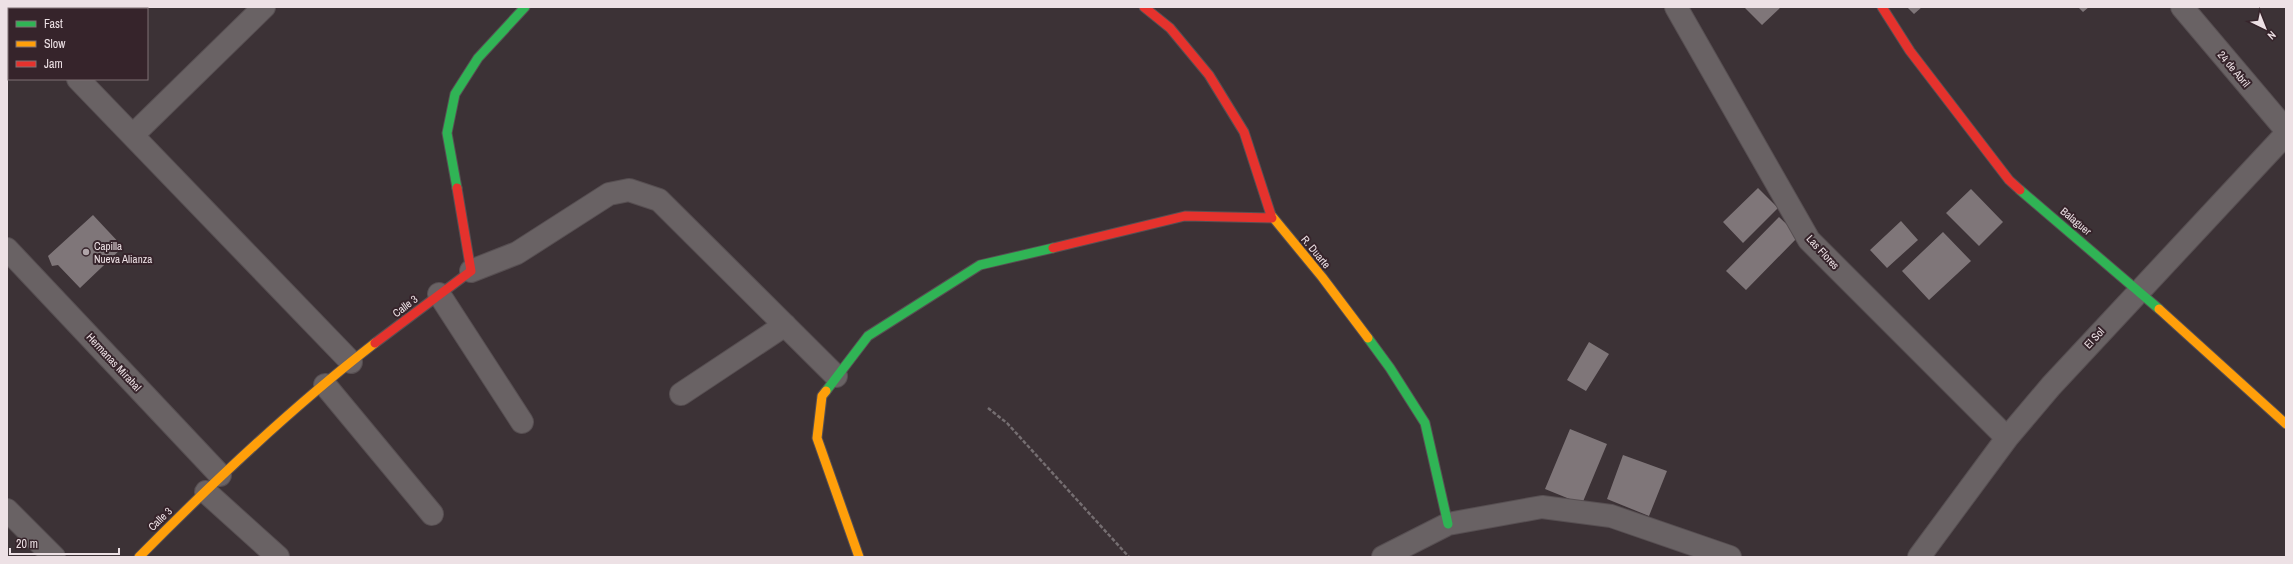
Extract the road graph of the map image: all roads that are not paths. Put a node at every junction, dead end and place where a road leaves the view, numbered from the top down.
1 (264, 7) edge
2 (525, 7) edge
3 (1144, 7) edge
4 (1676, 7) edge
5 (1882, 7) edge
6 (2182, 7) edge
7 (79, 80) edge
8 (2286, 130) edge
9 (2286, 134) edge
10 (133, 135) junction
11 (1272, 218) junction
12 (7, 249) edge
13 (471, 271) junction
14 (2139, 290) junction
15 (439, 294) junction
16 (785, 325) junction
17 (351, 362) junction
18 (836, 376) junction
19 (325, 385) junction
20 (681, 394) dead end
21 (522, 422) dead end
22 (2286, 424) edge
23 (2007, 438) junction
24 (220, 475) junction
25 (206, 492) junction
26 (7, 510) edge
27 (432, 514) dead end
28 (1448, 524) junction
29 (54, 557) edge
30 (139, 557) edge
31 (278, 557) edge
32 (859, 557) edge
33 (1382, 557) edge
34 (1730, 557) edge
35 (1920, 557) edge

1 - 10 street
2 - 13 street
3 - 11 street, R. Duarte
4 - 23 street, Las Flores
5 - 14 street, Balaguer
6 - 8 street, 24 de Abril
7 - 10 street
9 - 14 street, El Sol
10 - 17 street
11 - 18 street
11 - 28 street, R. Duarte
12 - 24 street, Hermanas Mirabal
13 - 15 street, Calle 3
13 - 16 street
14 - 22 street, Balaguer
14 - 23 street, El Sol
15 - 17 street, Calle 3
15 - 21 street
16 - 18 street
16 - 20 street
17 - 19 street, Calle 3
18 - 32 street
19 - 24 street, Calle 3
19 - 27 street
23 - 35 street, El Sol
24 - 25 street, Calle 3
25 - 30 street, Calle 3
25 - 31 street
26 - 29 street
28 - 33 street
28 - 34 street

